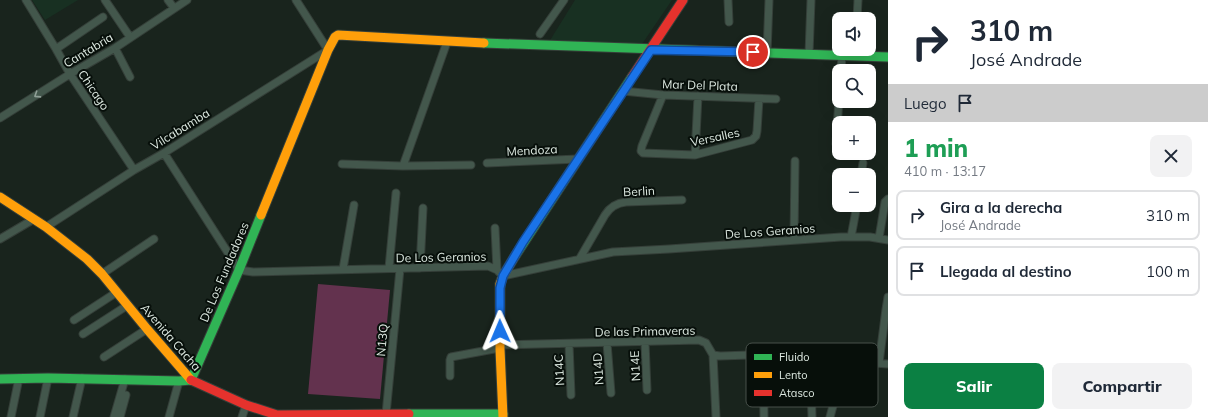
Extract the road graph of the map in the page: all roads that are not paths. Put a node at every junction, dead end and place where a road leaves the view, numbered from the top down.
1 (26, 0) edge
2 (105, 0) edge
3 (168, 0) edge
4 (187, 0) edge
5 (296, 0) edge
6 (564, 0) edge
7 (683, 0) edge
8 (728, 0) edge
9 (769, 0) edge
10 (811, 0) edge
11 (858, 0) edge
12 (174, 8) junction
13 (857, 12) edge
14 (103, 17) dead end
15 (728, 22) dead end
16 (540, 34) dead end
17 (130, 37) junction
18 (447, 42) junction
19 (115, 48) junction
20 (56, 49) junction
21 (328, 50) junction
22 (651, 50) junction
23 (767, 53) junction
24 (809, 54) junction
25 (832, 55) edge
26 (876, 55) edge
27 (888, 57) edge
28 (70, 74) junction
29 (130, 77) dead end
30 (624, 91) junction
31 (664, 95) junction
32 (698, 96) junction
33 (759, 99) junction
34 (776, 100) dead end
35 (0, 118) edge
36 (164, 153) junction
37 (695, 155) junction
38 (578, 159) junction
39 (795, 161) dead end
40 (488, 163) dead end
41 (863, 163) dead end
42 (342, 164) dead end
43 (471, 165) dead end
44 (403, 166) junction
45 (862, 168) edge
46 (134, 170) junction
47 (396, 193) dead end
48 (0, 197) edge
49 (888, 199) edge
50 (682, 200) dead end
51 (354, 204) dead end
52 (423, 208) dead end
53 (856, 212) edge
54 (34, 219) junction
55 (46, 227) junction
56 (495, 228) dead end
57 (852, 237) junction
58 (879, 238) junction
59 (0, 239) edge
60 (154, 239) dead end
61 (794, 240) junction
62 (888, 240) edge
63 (580, 258) junction
64 (389, 268) junction
65 (400, 268) junction
66 (420, 268) junction
67 (343, 269) junction
68 (239, 270) junction
69 (500, 273) junction
70 (102, 274) junction
71 (117, 292) junction
72 (888, 297) edge
73 (128, 305) junction
74 (887, 309) edge
75 (74, 320) dead end
76 (147, 329) junction
77 (83, 334) dead end
78 (645, 342) junction
79 (607, 343) junction
80 (569, 344) junction
81 (500, 347) junction
82 (713, 355) junction
83 (746, 355) edge
84 (104, 357) dead end
85 (879, 363) joint
86 (888, 364) edge
87 (450, 376) dead end
88 (0, 378) edge
89 (19, 378) junction
90 (48, 378) junction
91 (82, 378) junction
92 (127, 379) junction
93 (191, 380) junction
94 (180, 381) junction
95 (647, 390) dead end
96 (611, 393) dead end
97 (572, 395) dead end
98 (246, 405) junction
99 (764, 407) edge
100 (812, 407) edge
101 (833, 407) edge
102 (386, 414) junction
103 (503, 415) edge
104 (276, 416) edge
105 (11, 417) edge
106 (40, 417) edge
107 (73, 417) edge
108 (114, 417) edge
109 (120, 417) edge
110 (169, 417) edge
111 (242, 417) edge
112 (716, 417) edge
113 (764, 417) edge
114 (812, 417) edge
115 (830, 417) edge

1 - 20 street, Chicago
2 - 17 street
3 - 12 street
4 - 12 street, Cantabria
5 - 21 street
6 - 16 street
7 - 22 street
8 - 15 street
9 - 23 street
10 - 24 street
11 - 13 street
12 - 17 street, Cantabria
14 - 20 street
17 - 19 street, Cantabria
18 - 21 street, De Los Fundadores
18 - 22 street
18 - 44 street
19 - 28 street, Cantabria
19 - 29 street
20 - 28 street, Chicago
21 - 36 street, Vilcabamba
21 - 68 street, De Los Fundadores
22 - 23 street
22 - 30 street
23 - 24 street
24 - 25 street
26 - 27 street
28 -> 35 street, Cantabria
28 - 46 street, Chicago
30 - 31 street, Mar Del Plata
30 - 38 street
31 - 32 street, Mar Del Plata
31 - 37 street, Versalles
32 - 33 street, Mar Del Plata
32 - 37 street
33 - 34 street, Mar Del Plata
33 - 37 street, Versalles
36 - 46 street, Vilcabamba
36 - 68 street
38 - 40 street, Mendoza
38 - 69 street
39 - 61 street
41 - 45 street
42 - 44 street
43 - 44 street
46 - 55 street, Vilcabamba
47 - 64 street
48 - 54 street, Avenida Cacha
49 - 58 street
50 - 63 street, Berlin
51 - 67 street
52 - 66 street
53 - 57 street
54 - 55 street, Avenida Cacha
54 - 59 street
55 - 70 street, Avenida Cacha
56 - 69 street
57 - 58 street, De Los Geranios
57 - 61 street, De Los Geranios
58 - 62 street, De Los Geranios
60 - 70 street
61 - 63 street, De Los Geranios
63 - 69 street, De Los Geranios
64 - 65 street, De Los Geranios
64 - 67 street, De Los Geranios
65 - 66 street, De Los Geranios
65 - 102 street, N13Q
66 - 69 street, De Los Geranios
67 - 68 street, De Los Geranios
68 - 93 street, De Los Fundadores
69 - 81 street
70 - 71 street, Avenida Cacha
71 - 73 street, Avenida Cacha
71 - 75 street
72 - 74 street
73 - 76 street, Avenida Cacha
73 - 77 street
74 - 85 street
76 - 84 street
76 - 93 street, Avenida Cacha
78 - 79 street, De las Primaveras
78 - 82 street, De las Primaveras
78 - 95 street, N14E
79 - 80 street, De las Primaveras
79 - 96 street, N14D
80 - 81 street, De las Primaveras
80 - 97 street, N14C
81 - 87 street, De las Primaveras
81 - 103 street
82 - 83 street
82 - 112 street
85 - 86 street
88 - 89 street
89 - 90 street
89 - 105 street
90 - 91 street
90 - 106 street
91 - 92 street
91 - 107 street
92 - 94 street
92 - 108 street
92 - 109 street
93 - 94 street
93 - 98 street, Avenida Cacha
94 - 110 street
98 - 104 street, Avenida Cacha
98 - 111 street
99 - 113 street
100 - 114 street
101 - 115 street
102 - 103 street, Avenida Cacha
102 - 104 street, Avenida Cacha

